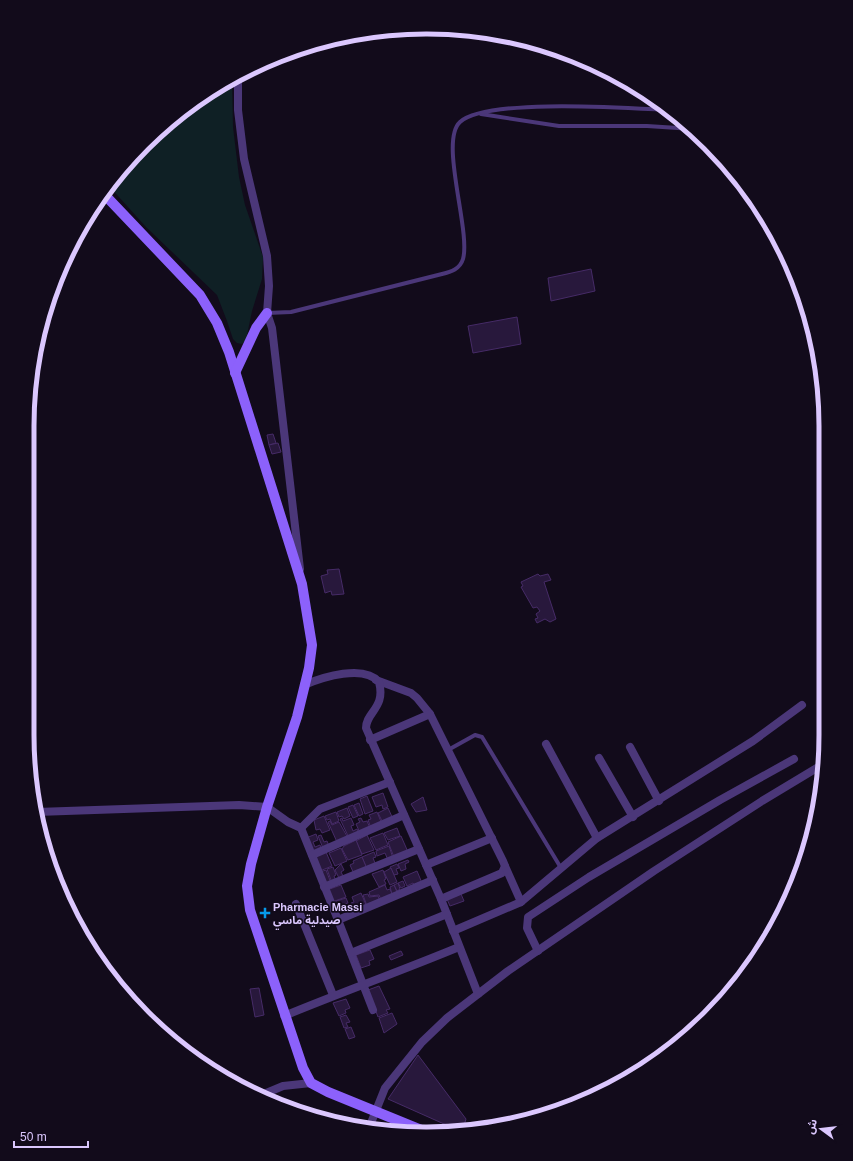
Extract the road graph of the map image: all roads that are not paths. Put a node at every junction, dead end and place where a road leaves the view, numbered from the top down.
1 (238, 82) edge
2 (658, 110) edge
3 (477, 114) junction
4 (682, 128) edge
5 (108, 198) edge
6 (267, 313) junction
7 (235, 372) junction
8 (302, 584) junction
9 (376, 680) junction
10 (304, 685) junction
11 (802, 705) dead end
12 (430, 714) junction
13 (370, 740) junction
14 (546, 744) dead end
15 (630, 747) dead end
16 (448, 750) junction
17 (599, 758) dead end
18 (794, 759) dead end
19 (817, 768) edge
20 (390, 782) junction
21 (659, 801) junction
22 (267, 807) junction
23 (42, 812) edge
24 (404, 815) junction
25 (633, 817) junction
26 (301, 828) junction
27 (492, 838) junction
28 (597, 838) junction
29 (419, 849) junction
30 (312, 855) junction
31 (426, 865) junction
32 (505, 866) junction
33 (562, 868) junction
34 (433, 880) junction
35 (324, 887) junction
36 (441, 899) junction
37 (521, 902) junction
38 (296, 904) dead end
39 (446, 914) junction
40 (338, 920) junction
41 (453, 931) junction
42 (459, 947) junction
43 (538, 951) junction
44 (351, 953) junction
45 (364, 986) junction
46 (478, 994) junction
47 (334, 995) junction
48 (373, 1010) dead end
49 (284, 1016) junction
50 (311, 1083) junction
51 (267, 1093) edge
52 (377, 1112) junction
53 (371, 1123) edge
54 (412, 1126) edge

1 - 6 street
2 - 3 lane
3 - 4 lane
3 - 6 lane
5 - 7 street
6 - 7 street
6 - 8 street
7 - 8 street
8 - 10 street
9 - 10 street
9 - 12 street
9 - 13 street
10 - 22 street
11 - 21 street
12 - 13 street
12 - 16 street
13 - 20 street
14 - 28 street
15 - 21 street
16 - 27 street
16 - 33 lane
17 - 25 street
18 - 43 street
19 - 43 street
20 - 24 street
20 - 26 street
21 - 25 street
22 - 23 street
22 - 26 street
22 - 49 street
24 - 29 street
24 - 30 street
25 - 28 street
26 - 30 street
27 - 31 street
27 - 32 street
28 - 33 street
29 - 31 street
29 - 35 street
30 - 35 street
31 - 34 street
32 - 36 street
32 - 37 street
33 - 37 street
34 - 36 street
34 - 40 street
35 - 40 street
36 - 39 street
37 - 41 street
38 - 47 street
39 - 41 street
39 - 44 street
40 - 44 street
41 - 42 street
42 - 45 street
42 - 46 street
43 - 46 street
44 - 45 street
45 - 47 street
45 - 48 street
46 - 52 street
47 - 49 street
49 - 50 street
50 - 51 street
50 - 52 street
52 - 53 street
52 - 54 street

